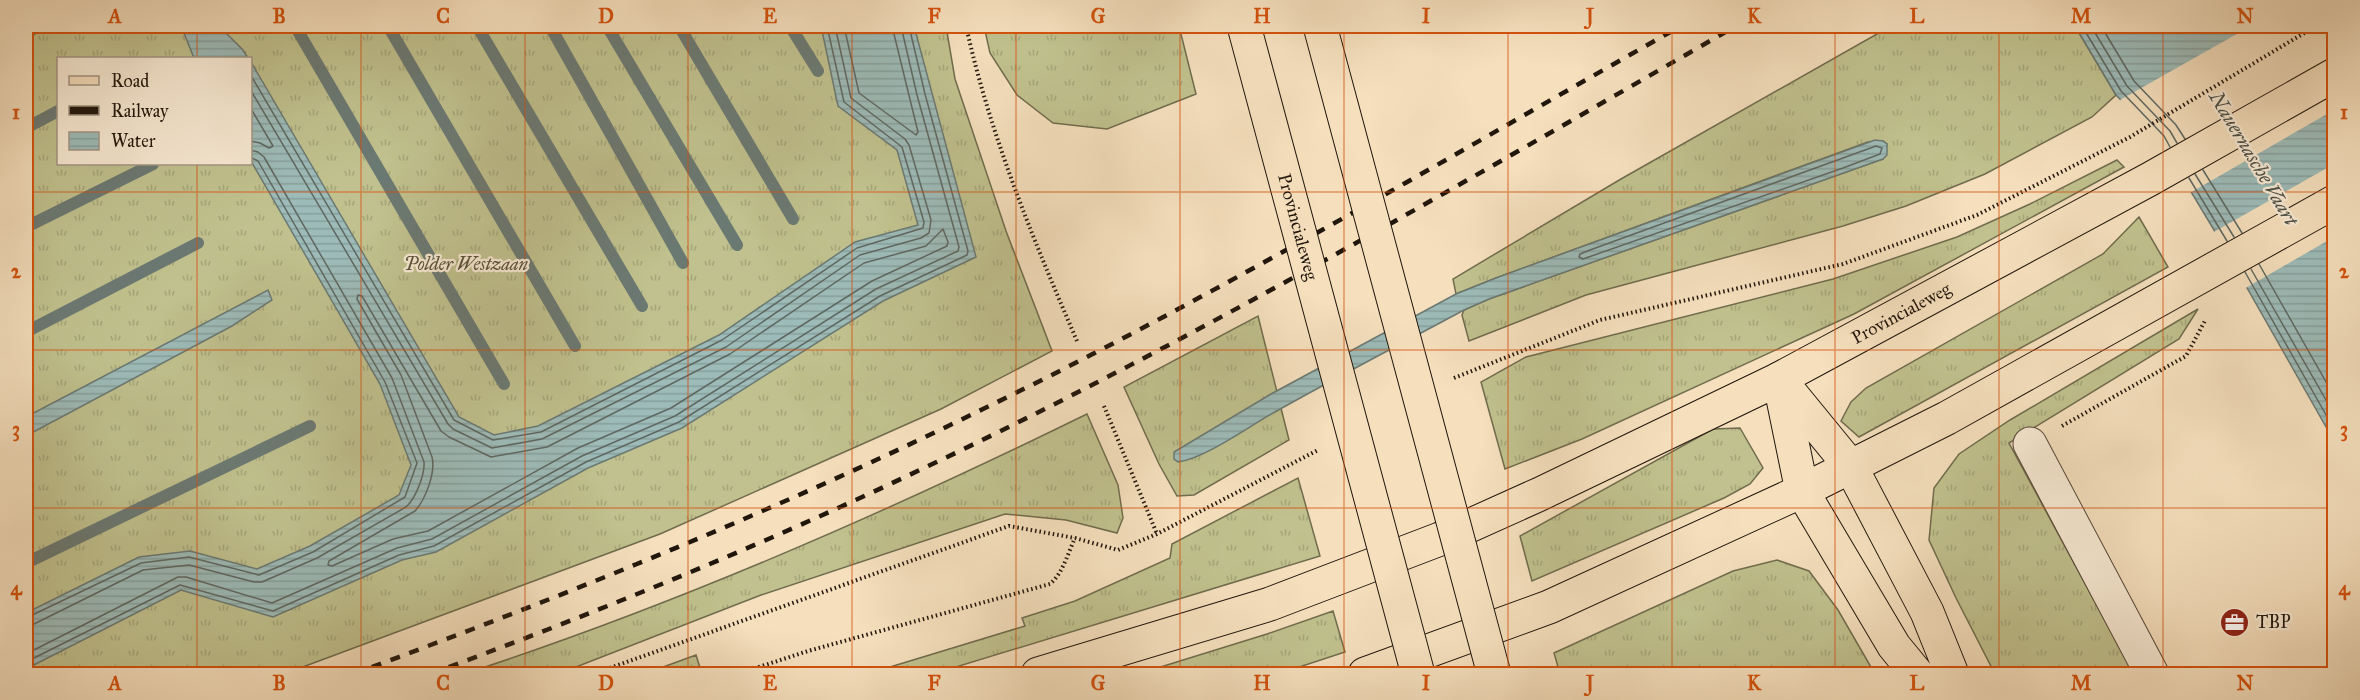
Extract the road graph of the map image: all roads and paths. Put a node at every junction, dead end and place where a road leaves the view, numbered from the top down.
1 (966, 26) edge
2 (1244, 26) edge
3 (1320, 26) edge
4 (2316, 26) edge
5 (2334, 75) edge
6 (2334, 202) edge
7 (2210, 311) dead end
8 (1077, 341) dead end
9 (1779, 379) junction
10 (1447, 381) dead end
11 (1104, 406) dead end
12 (2030, 444) joint
13 (1321, 449) dead end
14 (1851, 467) junction
15 (1802, 491) junction
16 (1157, 534) junction
17 (1075, 538) junction
18 (593, 675) edge
19 (747, 675) edge
20 (1038, 675) edge
21 (1365, 675) edge
22 (1418, 675) edge
23 (1494, 675) edge
24 (1917, 675) edge
25 (1952, 675) edge
26 (2152, 675) edge

1 - 8 path
2 - 22 main road, Provincialeweg, bridge
3 - 23 main road, bridge
4 - 10 path
5 - 9 main road, Provincialeweg
6 - 14 main road
7 - 12 path
9 - 14 main road
9 - 15 main road
9 - 20 main road, Provincialeweg
11 - 16 path
12 - 26 street
13 - 16 path
14 - 15 main road
14 - 25 main road
15 - 21 main road
15 - 24 main road
16 - 17 path
17 - 18 path
17 - 19 path

